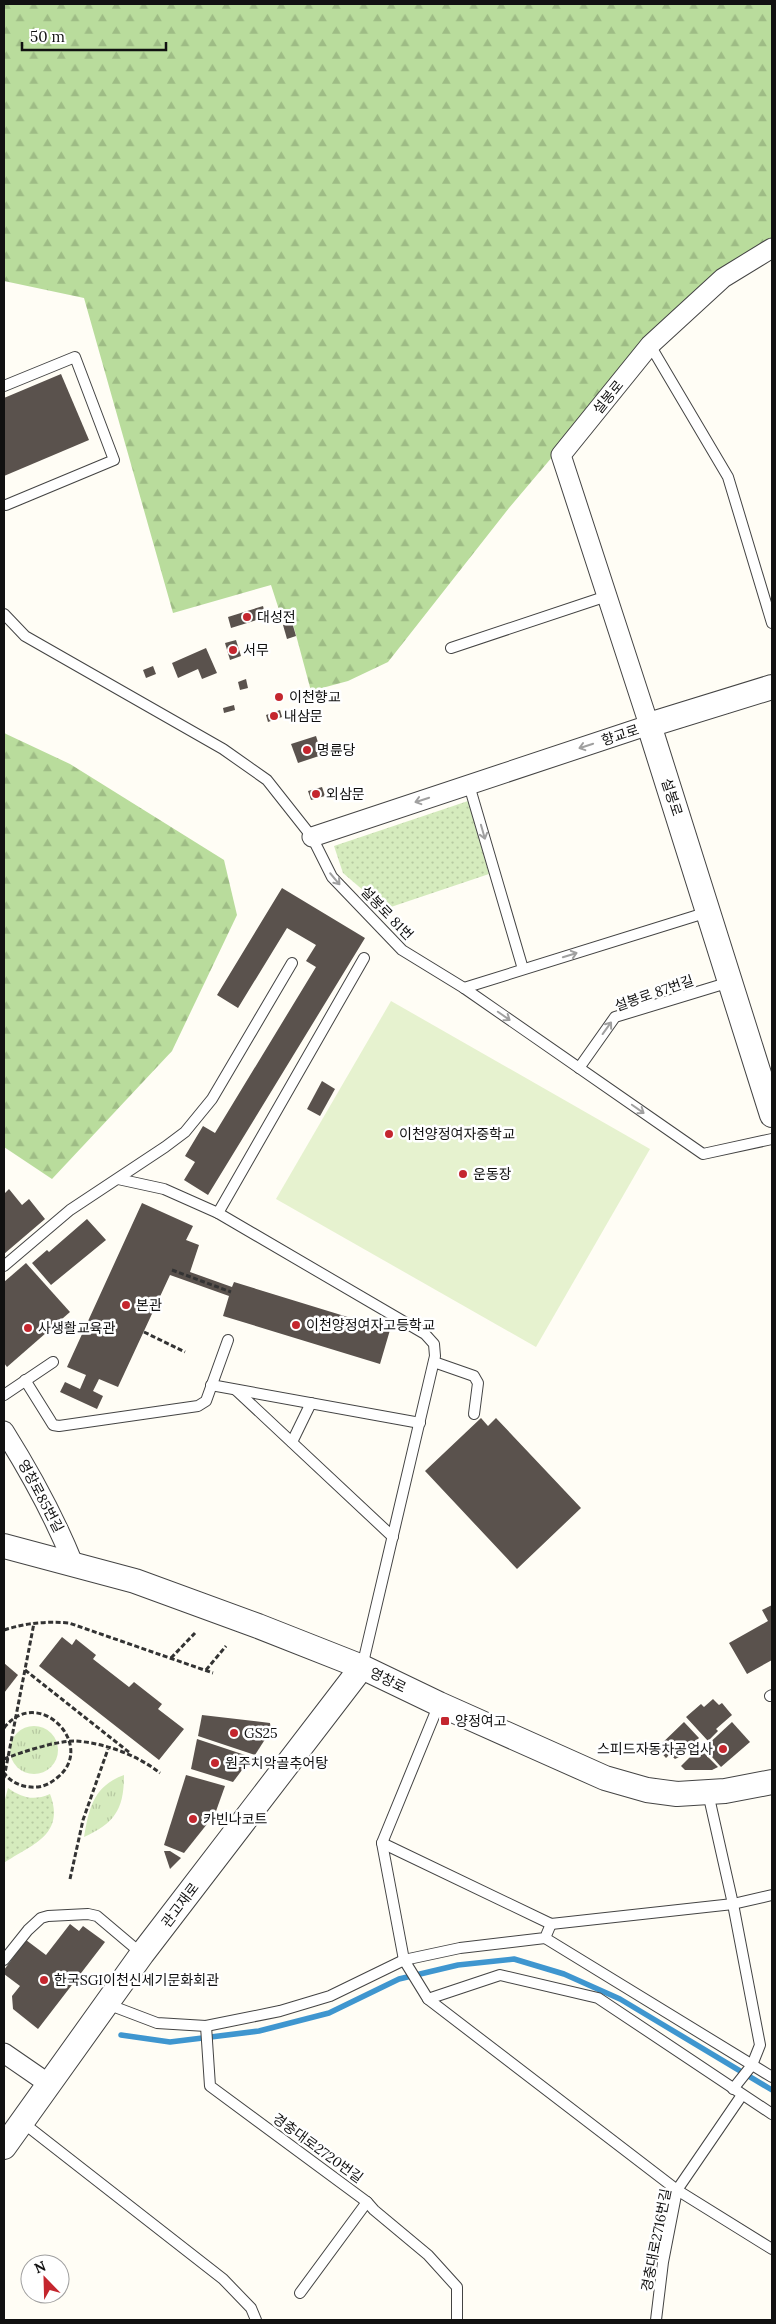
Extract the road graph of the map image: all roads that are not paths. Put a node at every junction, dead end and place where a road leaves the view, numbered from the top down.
1 (772, 248) edge
2 (650, 345) junction
3 (4, 386) edge
4 (6, 505) dead end
5 (607, 596) junction
6 (4, 614) edge
7 (772, 623) edge
8 (452, 648) dead end
9 (772, 686) edge
10 (649, 725) junction
11 (469, 785) junction
12 (312, 837) junction
13 (708, 912) junction
14 (364, 958) dead end
15 (292, 963) dead end
16 (523, 969) junction
17 (730, 982) junction
18 (464, 988) junction
19 (578, 1068) junction
20 (772, 1115) edge
21 (772, 1138) edge
22 (118, 1179) junction
23 (218, 1213) junction
24 (4, 1266) edge
25 (228, 1340) dead end
26 (54, 1362) dead end
27 (434, 1362) junction
28 (25, 1380) junction
29 (211, 1385) junction
30 (236, 1390) junction
31 (4, 1394) edge
32 (311, 1403) junction
33 (474, 1414) dead end
34 (420, 1423) junction
35 (4, 1431) edge
36 (292, 1442) junction
37 (393, 1537) junction
38 (4, 1546) edge
39 (73, 1563) junction
40 (362, 1667) junction
41 (438, 1704) junction
42 (772, 1782) edge
43 (708, 1793) junction
44 (382, 1843) junction
45 (772, 1895) edge
46 (733, 1904) junction
47 (551, 1924) junction
48 (545, 1938) junction
49 (142, 1954) junction
50 (4, 1960) edge
51 (406, 1964) junction
52 (428, 1999) junction
53 (107, 2004) junction
54 (206, 2029) junction
55 (4, 2053) edge
56 (751, 2066) junction
57 (772, 2077) edge
58 (49, 2084) junction
59 (733, 2089) junction
60 (742, 2095) junction
61 (772, 2114) edge
62 (22, 2122) junction
63 (4, 2147) edge
64 (677, 2190) junction
65 (367, 2202) junction
66 (772, 2249) edge
67 (300, 2292) dead end
68 (256, 2320) edge
69 (457, 2320) edge
70 (656, 2320) edge

1 - 2 street, 설봉로
2 - 5 street, 설봉로
2 - 7 lane
3 - 4 lane
5 - 8 lane
5 - 10 street, 설봉로
6 - 12 lane, 설봉로 81번
9 - 10 street, 향교로
10 -> 11 street, 향교로
10 - 13 street, 설봉로
11 -> 12 street, 향교로
11 -> 16 lane
12 -> 18 lane, 설봉로 81번
16 -> 13 lane
13 - 17 street, 설봉로
14 - 23 lane
15 - 22 lane
16 - 18 lane
19 -> 17 lane, 설봉로 87번길
17 - 20 street, 설봉로
18 -> 19 lane, 설봉로 81번
19 -> 21 lane, 설봉로 81번
22 - 23 lane
22 - 24 lane
23 - 27 lane
25 - 29 lane
26 - 28 lane
27 - 33 lane
27 - 34 lane
28 - 29 lane
28 - 31 lane
29 - 30 lane
30 - 32 lane
30 - 36 lane
32 - 34 lane
32 - 36 lane
34 - 37 lane
35 - 39 street, 영창로85번길
36 - 37 lane
37 - 40 lane
38 - 39 street, 영창로
39 - 40 street, 영창로
40 - 41 street, 영창로
40 - 49 street, 관고재로
41 - 43 street, 영창로
41 - 44 lane
42 - 43 street, 영창로
43 - 46 lane
44 - 47 lane
44 - 51 lane
45 - 46 lane
46 - 47 lane
46 - 56 lane
47 - 48 lane
48 - 51 lane
48 - 56 lane
49 - 50 lane
49 - 53 street, 관고재로
51 - 52 lane
51 - 54 lane
52 - 59 lane
52 - 64 lane
53 - 54 lane
53 - 58 street, 관고재로
54 - 65 lane, 경충대로2720번길
55 - 58 street
56 - 57 lane
56 - 59 lane
58 - 62 street, 관고재로
59 - 60 lane
60 - 61 lane
60 - 64 lane, 경충대로2716번길
62 - 63 street, 관고재로
62 - 68 lane
64 - 66 lane
64 - 70 lane, 경충대로2716번길
65 - 67 lane, 경충대로2720번길
65 - 69 lane

